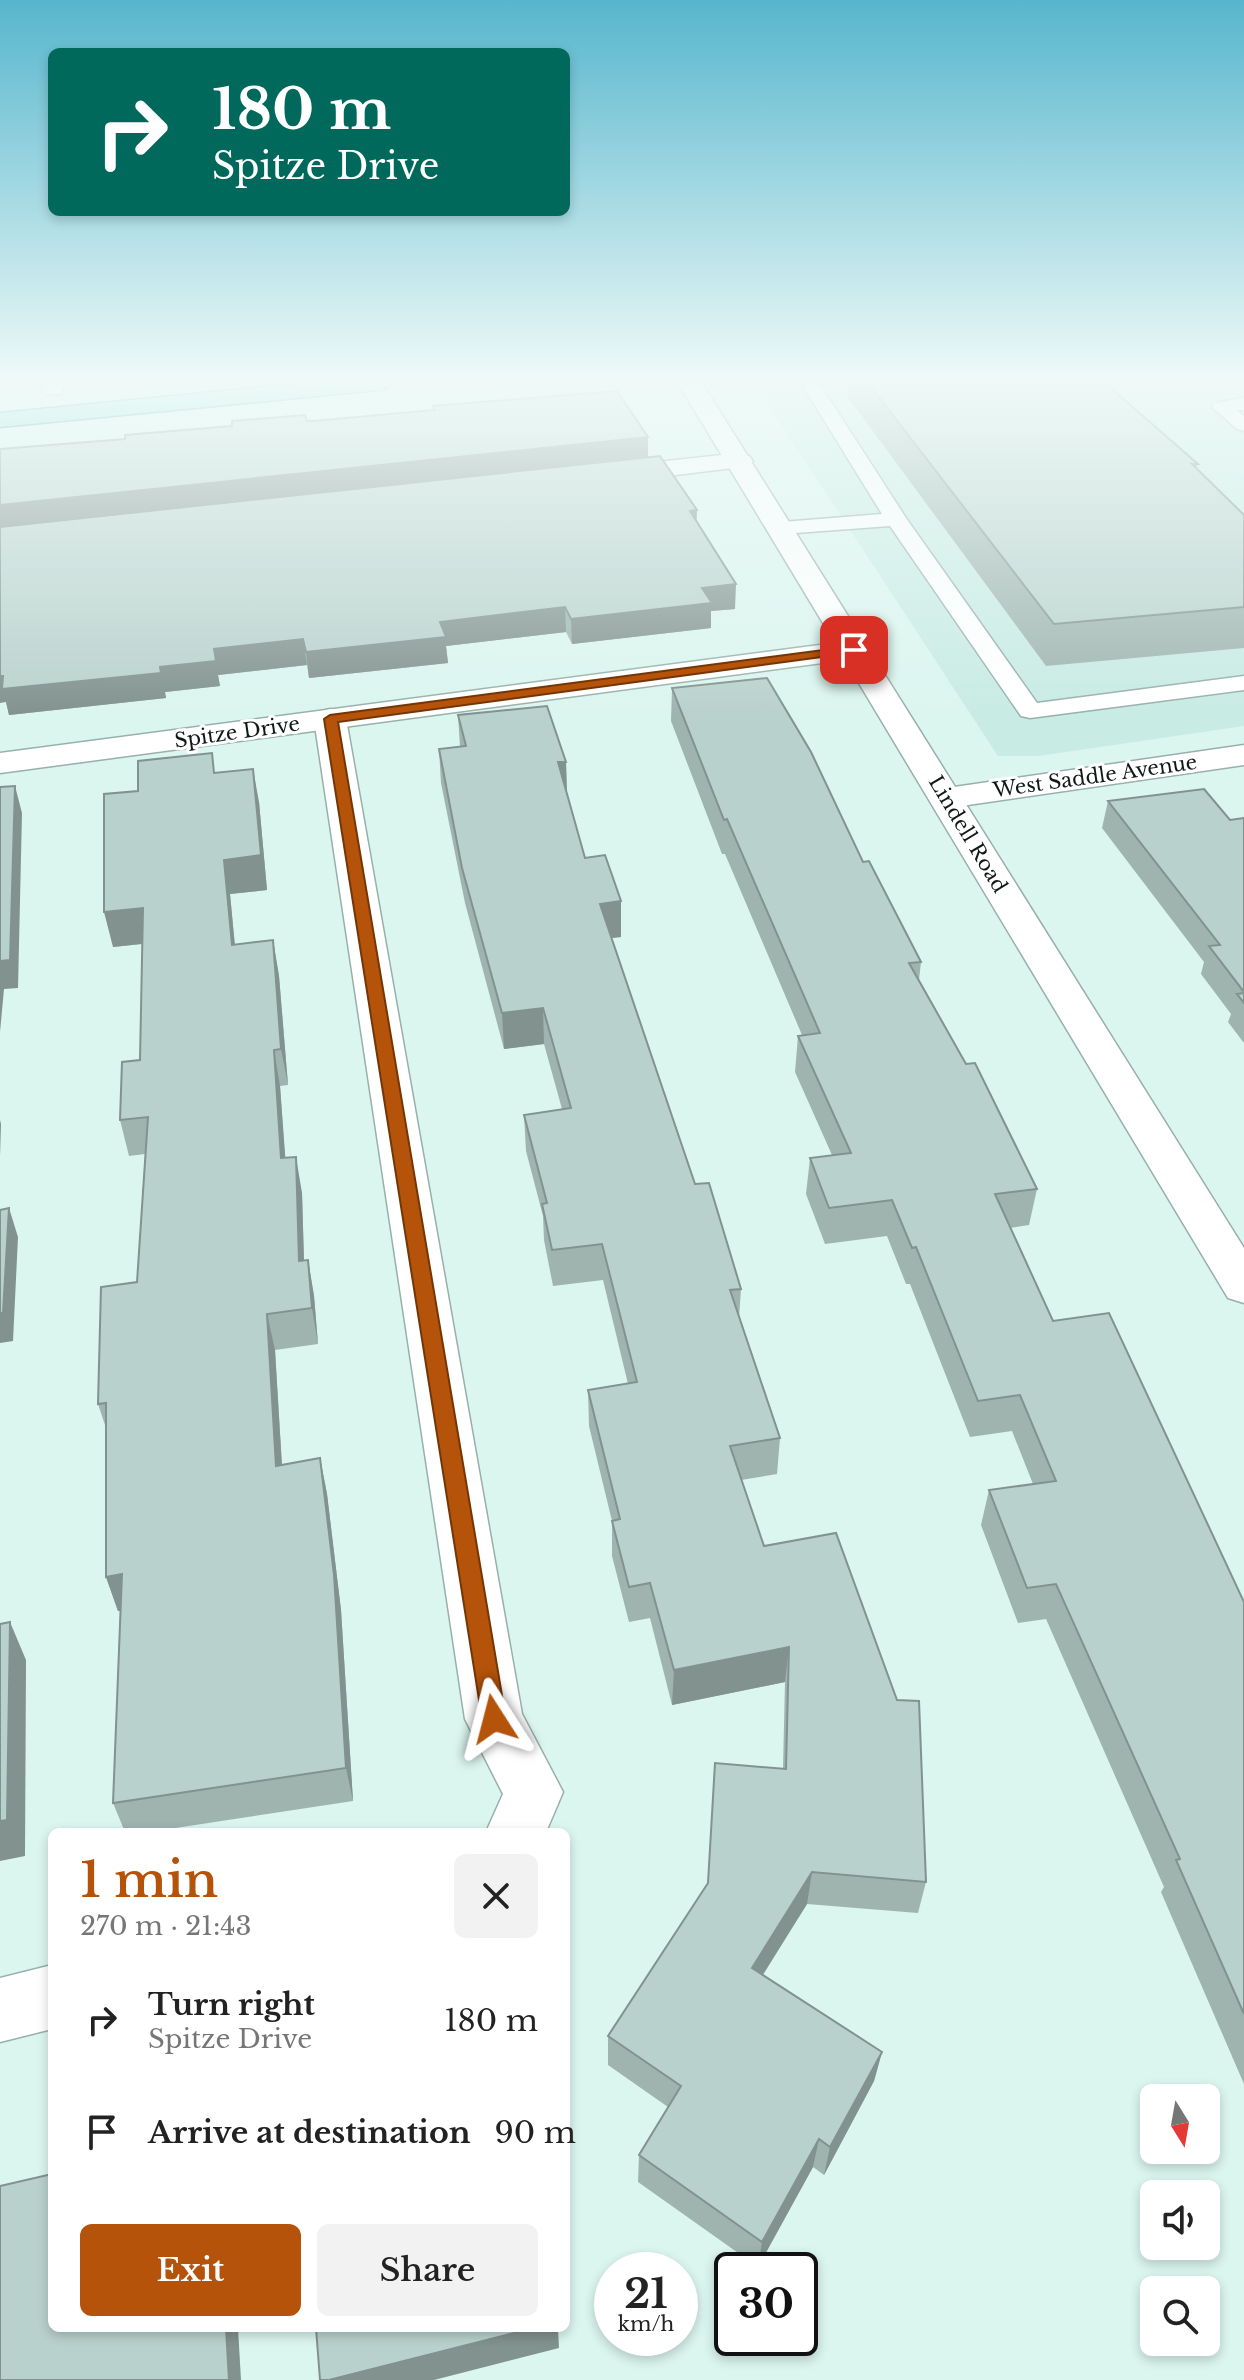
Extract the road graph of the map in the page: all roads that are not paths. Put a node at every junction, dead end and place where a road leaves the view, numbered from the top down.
1 (761, 494) edge
2 (880, 494) edge
3 (896, 519) junction
4 (782, 528) junction
5 (854, 650) junction
6 (1244, 683) edge
7 (330, 719) junction
8 (1244, 755) edge
9 (0, 763) edge
10 (947, 798) junction
11 (1244, 1286) edge
12 (518, 1828) edge
13 (48, 1998) edge
14 (0, 2010) edge

1 - 4 street, Lindell Road
2 - 3 lane
3 - 4 lane
3 - 6 lane
4 - 5 street, Lindell Road
5 - 7 street, Spitze Drive
5 - 10 street, Lindell Road
7 - 9 street, Spitze Drive
7 - 12 street
8 - 10 street, West Saddle Avenue
10 - 11 street, Lindell Road
13 - 14 street

